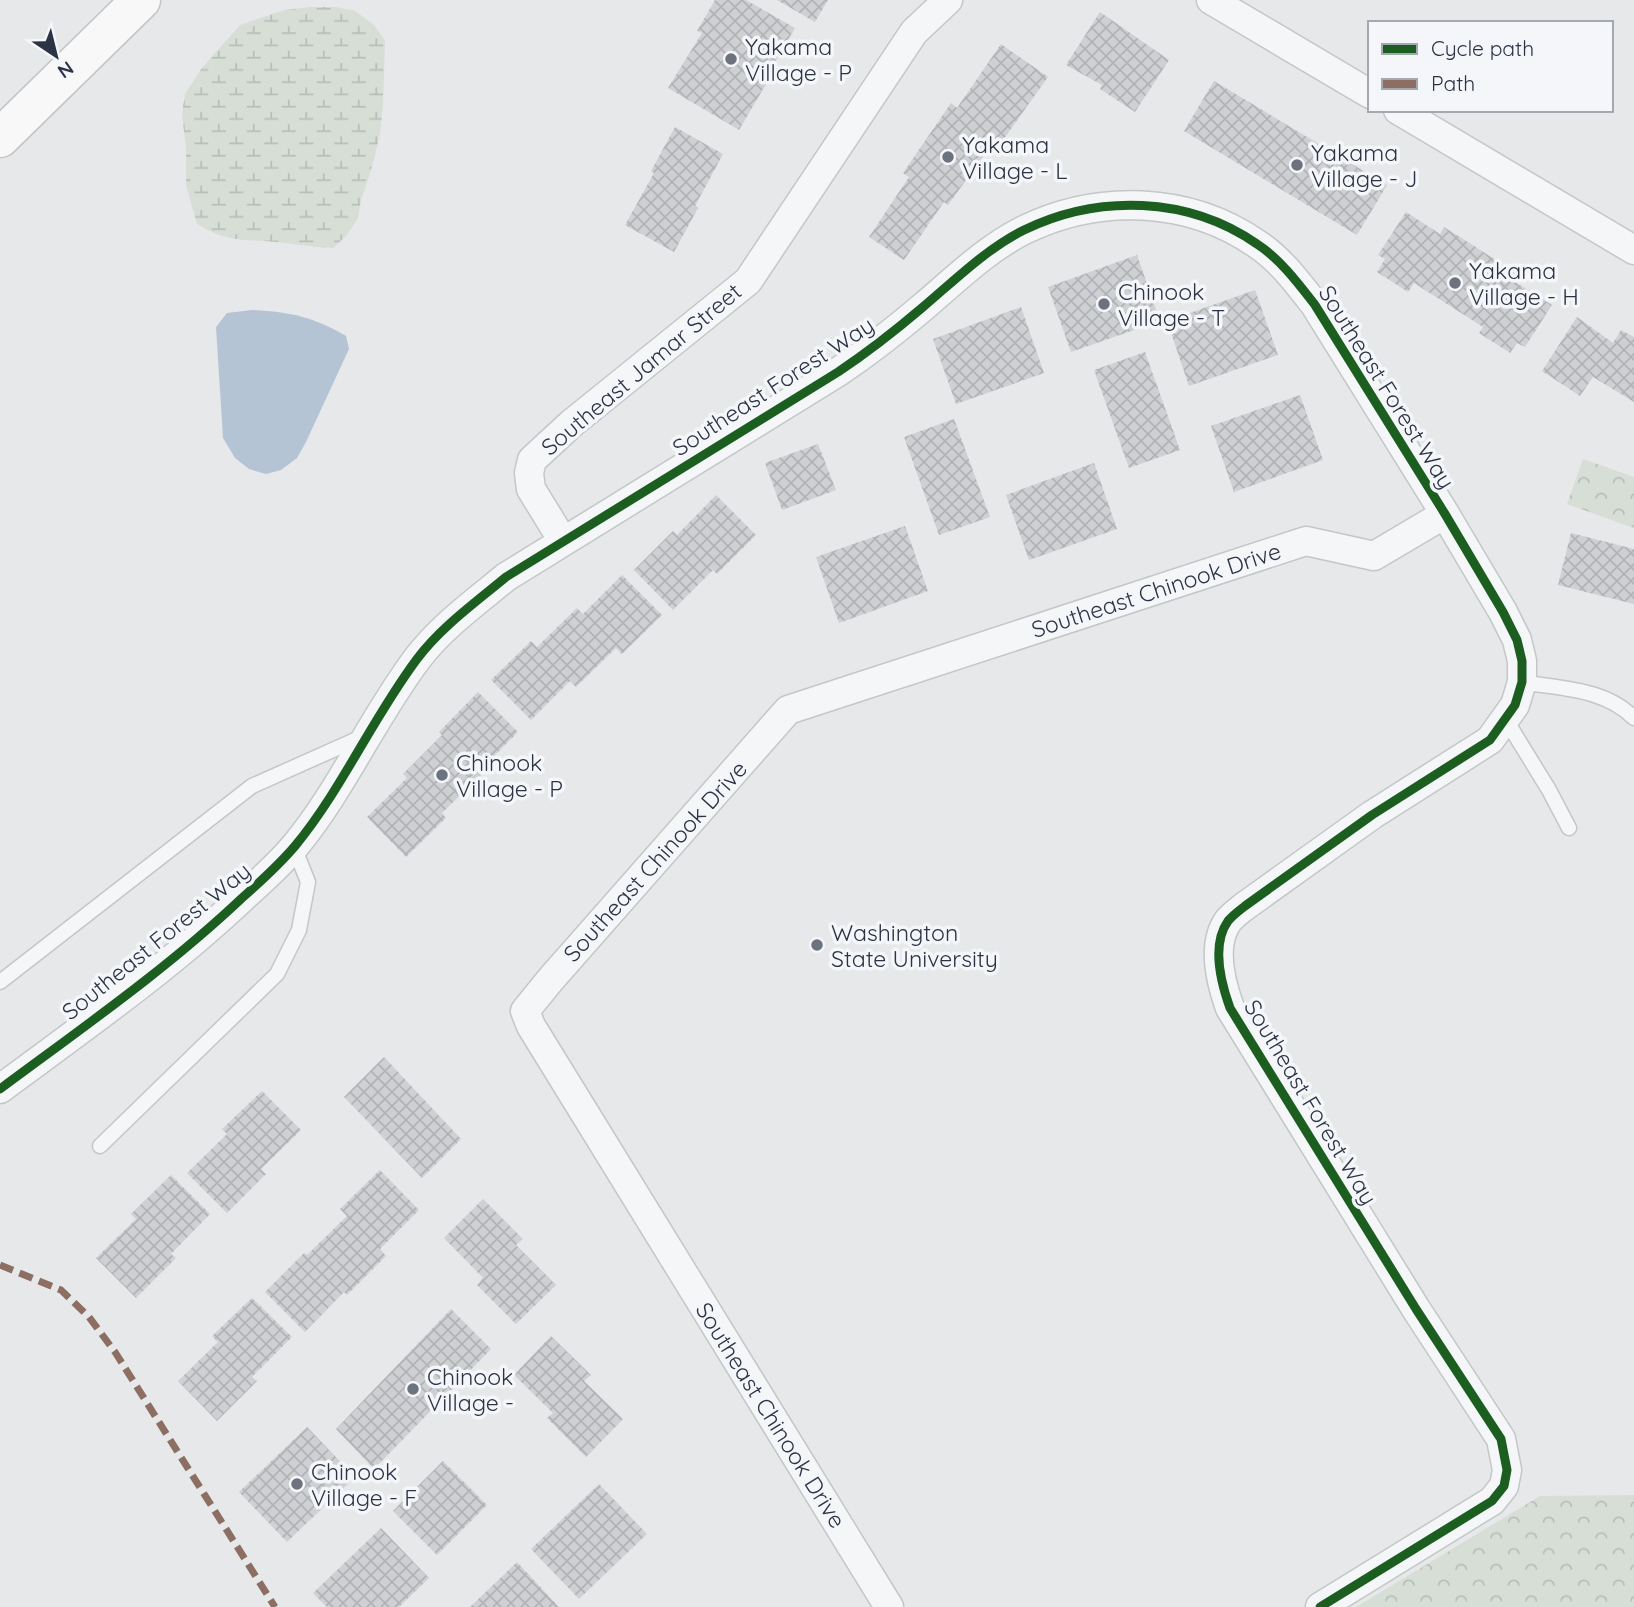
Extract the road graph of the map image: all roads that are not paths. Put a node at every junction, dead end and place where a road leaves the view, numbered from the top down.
1 (141, 0) edge
2 (948, 0) edge
3 (1211, 0) edge
4 (1368, 93) edge
5 (1401, 112) edge
6 (0, 138) edge
7 (1634, 250) edge
8 (1445, 514) junction
9 (563, 541) junction
10 (1522, 682) junction
11 (1634, 718) edge
12 (1506, 720) junction
13 (367, 735) junction
14 (1569, 828) dead end
15 (294, 847) junction
16 (0, 982) edge
17 (0, 1089) edge
18 (100, 1146) dead end
19 (889, 1607) edge
20 (1320, 1607) edge

1 - 6 main road
2 - 9 street, Southeast Jamar Street
3 - 4 street
5 - 7 street
8 - 9 street, Southeast Forest Way
8 - 10 street, Southeast Forest Way
8 - 19 street, Southeast Chinook Drive
9 - 13 street, Southeast Forest Way
10 - 11 lane
10 - 12 street, Southeast Forest Way
12 - 14 lane
12 - 20 street, Southeast Forest Way
13 - 15 street, Southeast Forest Way
13 - 16 lane
15 - 17 street, Southeast Forest Way
15 - 18 lane

